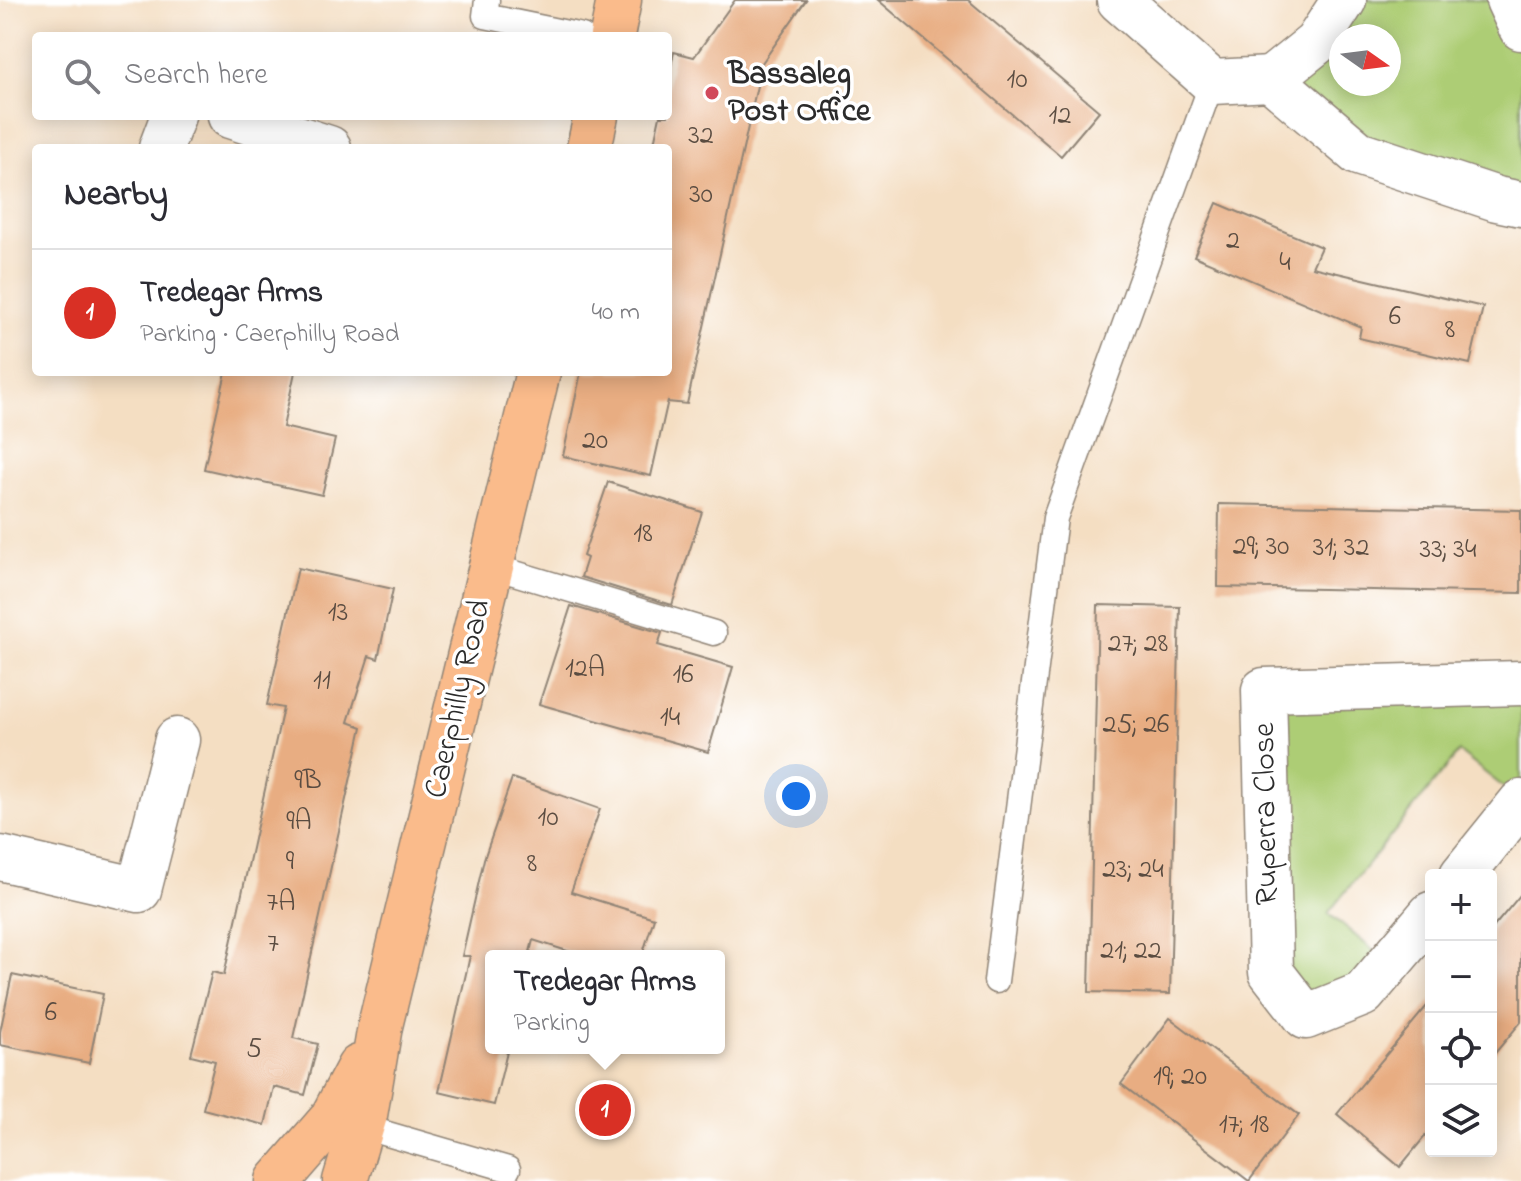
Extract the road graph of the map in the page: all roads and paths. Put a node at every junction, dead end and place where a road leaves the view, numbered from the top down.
1 (487, 0) edge
2 (619, 0) edge
3 (1119, 0) edge
4 (1344, 0) edge
5 (1508, 0) edge
6 (1521, 28) edge
7 (563, 32) edge
8 (613, 32) edge
9 (1271, 79) junction
10 (1212, 82) junction
11 (172, 120) edge
12 (242, 120) edge
13 (595, 120) edge
14 (162, 144) edge
15 (317, 144) edge
16 (590, 144) edge
17 (1521, 204) edge
18 (537, 376) edge
19 (491, 566) junction
20 (714, 633) dead end
21 (1521, 683) edge
22 (177, 740) dead end
23 (1521, 802) edge
24 (0, 858) edge
25 (1467, 869) edge
26 (1425, 921) edge
27 (996, 981) dead end
28 (346, 1123) junction
29 (508, 1169) dead end
30 (278, 1181) edge
31 (345, 1181) edge

1 - 7 lane
2 - 8 main road
3 - 10 street
4 - 9 street
5 - 6 street
9 - 10 street
9 - 17 street
10 - 27 lane
11 - 14 street
12 - 15 street
13 - 16 main road
18 - 19 main road, Caerphilly Road
19 - 20 lane
19 - 28 main road, Caerphilly Road
21 - 26 street, Ruperra Close
22 - 24 street
23 - 25 street
28 - 29 lane
28 - 30 main road
28 - 31 main road, Caerphilly Road

